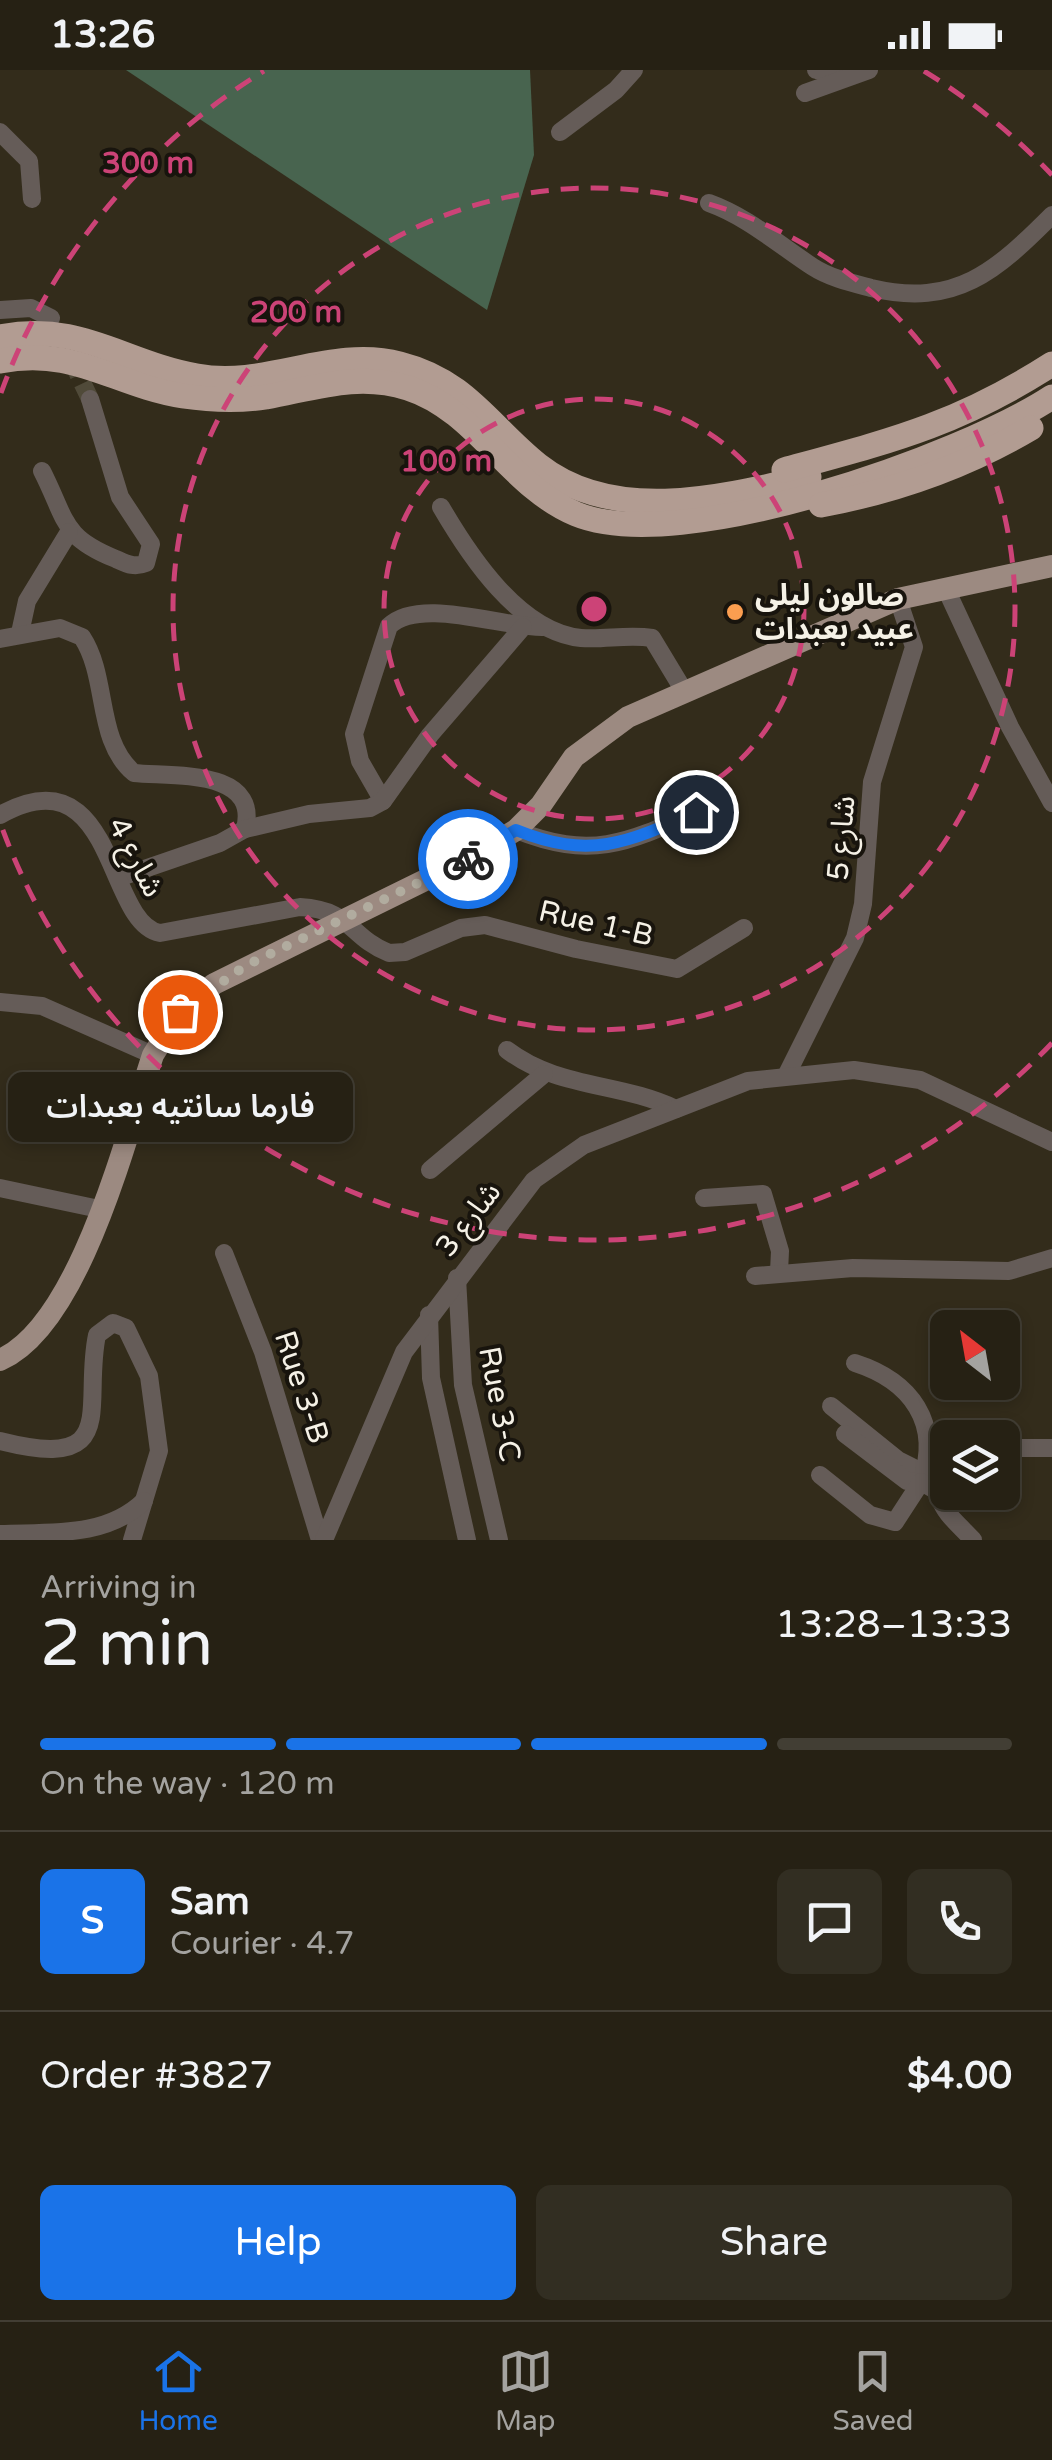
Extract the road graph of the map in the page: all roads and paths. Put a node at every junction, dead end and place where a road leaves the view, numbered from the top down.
1 (634, 70) edge
2 (816, 70) edge
3 (867, 70) edge
4 (805, 94) dead end
5 (0, 132) edge
6 (560, 132) dead end
7 (32, 199) dead end
8 (708, 203) dead end
9 (1052, 215) edge
10 (0, 310) edge
11 (51, 318) dead end
12 (0, 337) edge
13 (0, 361) edge
14 (1052, 364) edge
15 (1052, 382) edge
16 (1052, 397) edge
17 (90, 399) tunnel mouth
18 (1052, 416) edge
19 (42, 471) dead end
20 (720, 494) junction
21 (441, 507) dead end
22 (742, 512) junction
23 (70, 532) junction
24 (1052, 566) edge
25 (946, 589) junction
26 (898, 599) junction
27 (543, 626) junction
28 (523, 627) junction
29 (20, 632) junction
30 (0, 639) edge
31 (684, 691) junction
32 (383, 801) junction
33 (1052, 802) edge
34 (696, 812) dead end
35 (0, 815) edge
36 (245, 830) junction
37 (516, 830) junction
38 (121, 877) junction
39 (343, 917) junction
40 (744, 928) dead end
41 (0, 1002) edge
42 (507, 1050) dead end
43 (152, 1055) junction
44 (544, 1074) junction
45 (787, 1074) junction
46 (676, 1109) junction
47 (1052, 1142) edge
48 (430, 1170) dead end
49 (0, 1188) edge
50 (704, 1198) dead end
51 (99, 1208) junction
52 (224, 1253) dead end
53 (1052, 1258) edge
54 (779, 1272) junction
55 (754, 1276) dead end
56 (457, 1278) junction
57 (429, 1315) junction
58 (0, 1360) edge
59 (855, 1364) dead end
60 (831, 1406) dead end
61 (844, 1434) dead end
62 (0, 1441) edge
63 (1020, 1448) edge
64 (1052, 1448) edge
65 (820, 1475) dead end
66 (930, 1479) edge
67 (927, 1482) junction
68 (148, 1497) junction
69 (0, 1534) edge
70 (503, 1537) edge
71 (132, 1540) edge
72 (322, 1540) edge
73 (468, 1540) edge
74 (973, 1540) edge

1 - 6 street
2 - 3 street
3 - 4 street
5 - 7 street
8 - 9 street
10 - 11 street
12 - 20 highway
13 - 22 highway
14 - 20 highway
15 - 20 highway
16 - 22 highway
17 - 23 street
18 - 22 highway
19 - 23 street
21 - 27 street
23 - 29 street
24 - 25 main road
25 - 26 main road
25 - 33 street
26 - 31 main road
26 - 45 street, شارع 5
27 - 28 street
27 - 31 street
28 - 32 street
28 - 32 street
29 - 30 street
29 - 36 street
31 - 37 main road
32 - 36 street
34 - 37 street
35 - 38 street, شارع 4
36 - 38 street
37 - 39 main road
38 - 39 street, شارع 4
39 - 40 street, Rue 1-B
39 - 43 main road
41 - 43 street
42 - 44 street
43 - 51 main road
44 - 46 street
44 - 48 street
45 - 46 street, شارع 3
45 - 47 street, شارع 3
46 - 56 street, شارع 3
49 - 51 street
50 - 54 street
51 - 58 main road
52 - 72 street, Rue 3-B
53 - 54 street
54 - 55 street
56 - 57 street, شارع 3
56 - 70 street, Rue 3-C
57 - 72 street, شارع 3
57 - 73 street, Rue 3-C
59 - 67 street
60 - 67 street
61 - 67 street
62 - 68 street
63 - 64 street
65 - 67 street
66 - 67 street
67 - 74 street
68 - 69 street
68 - 71 street

